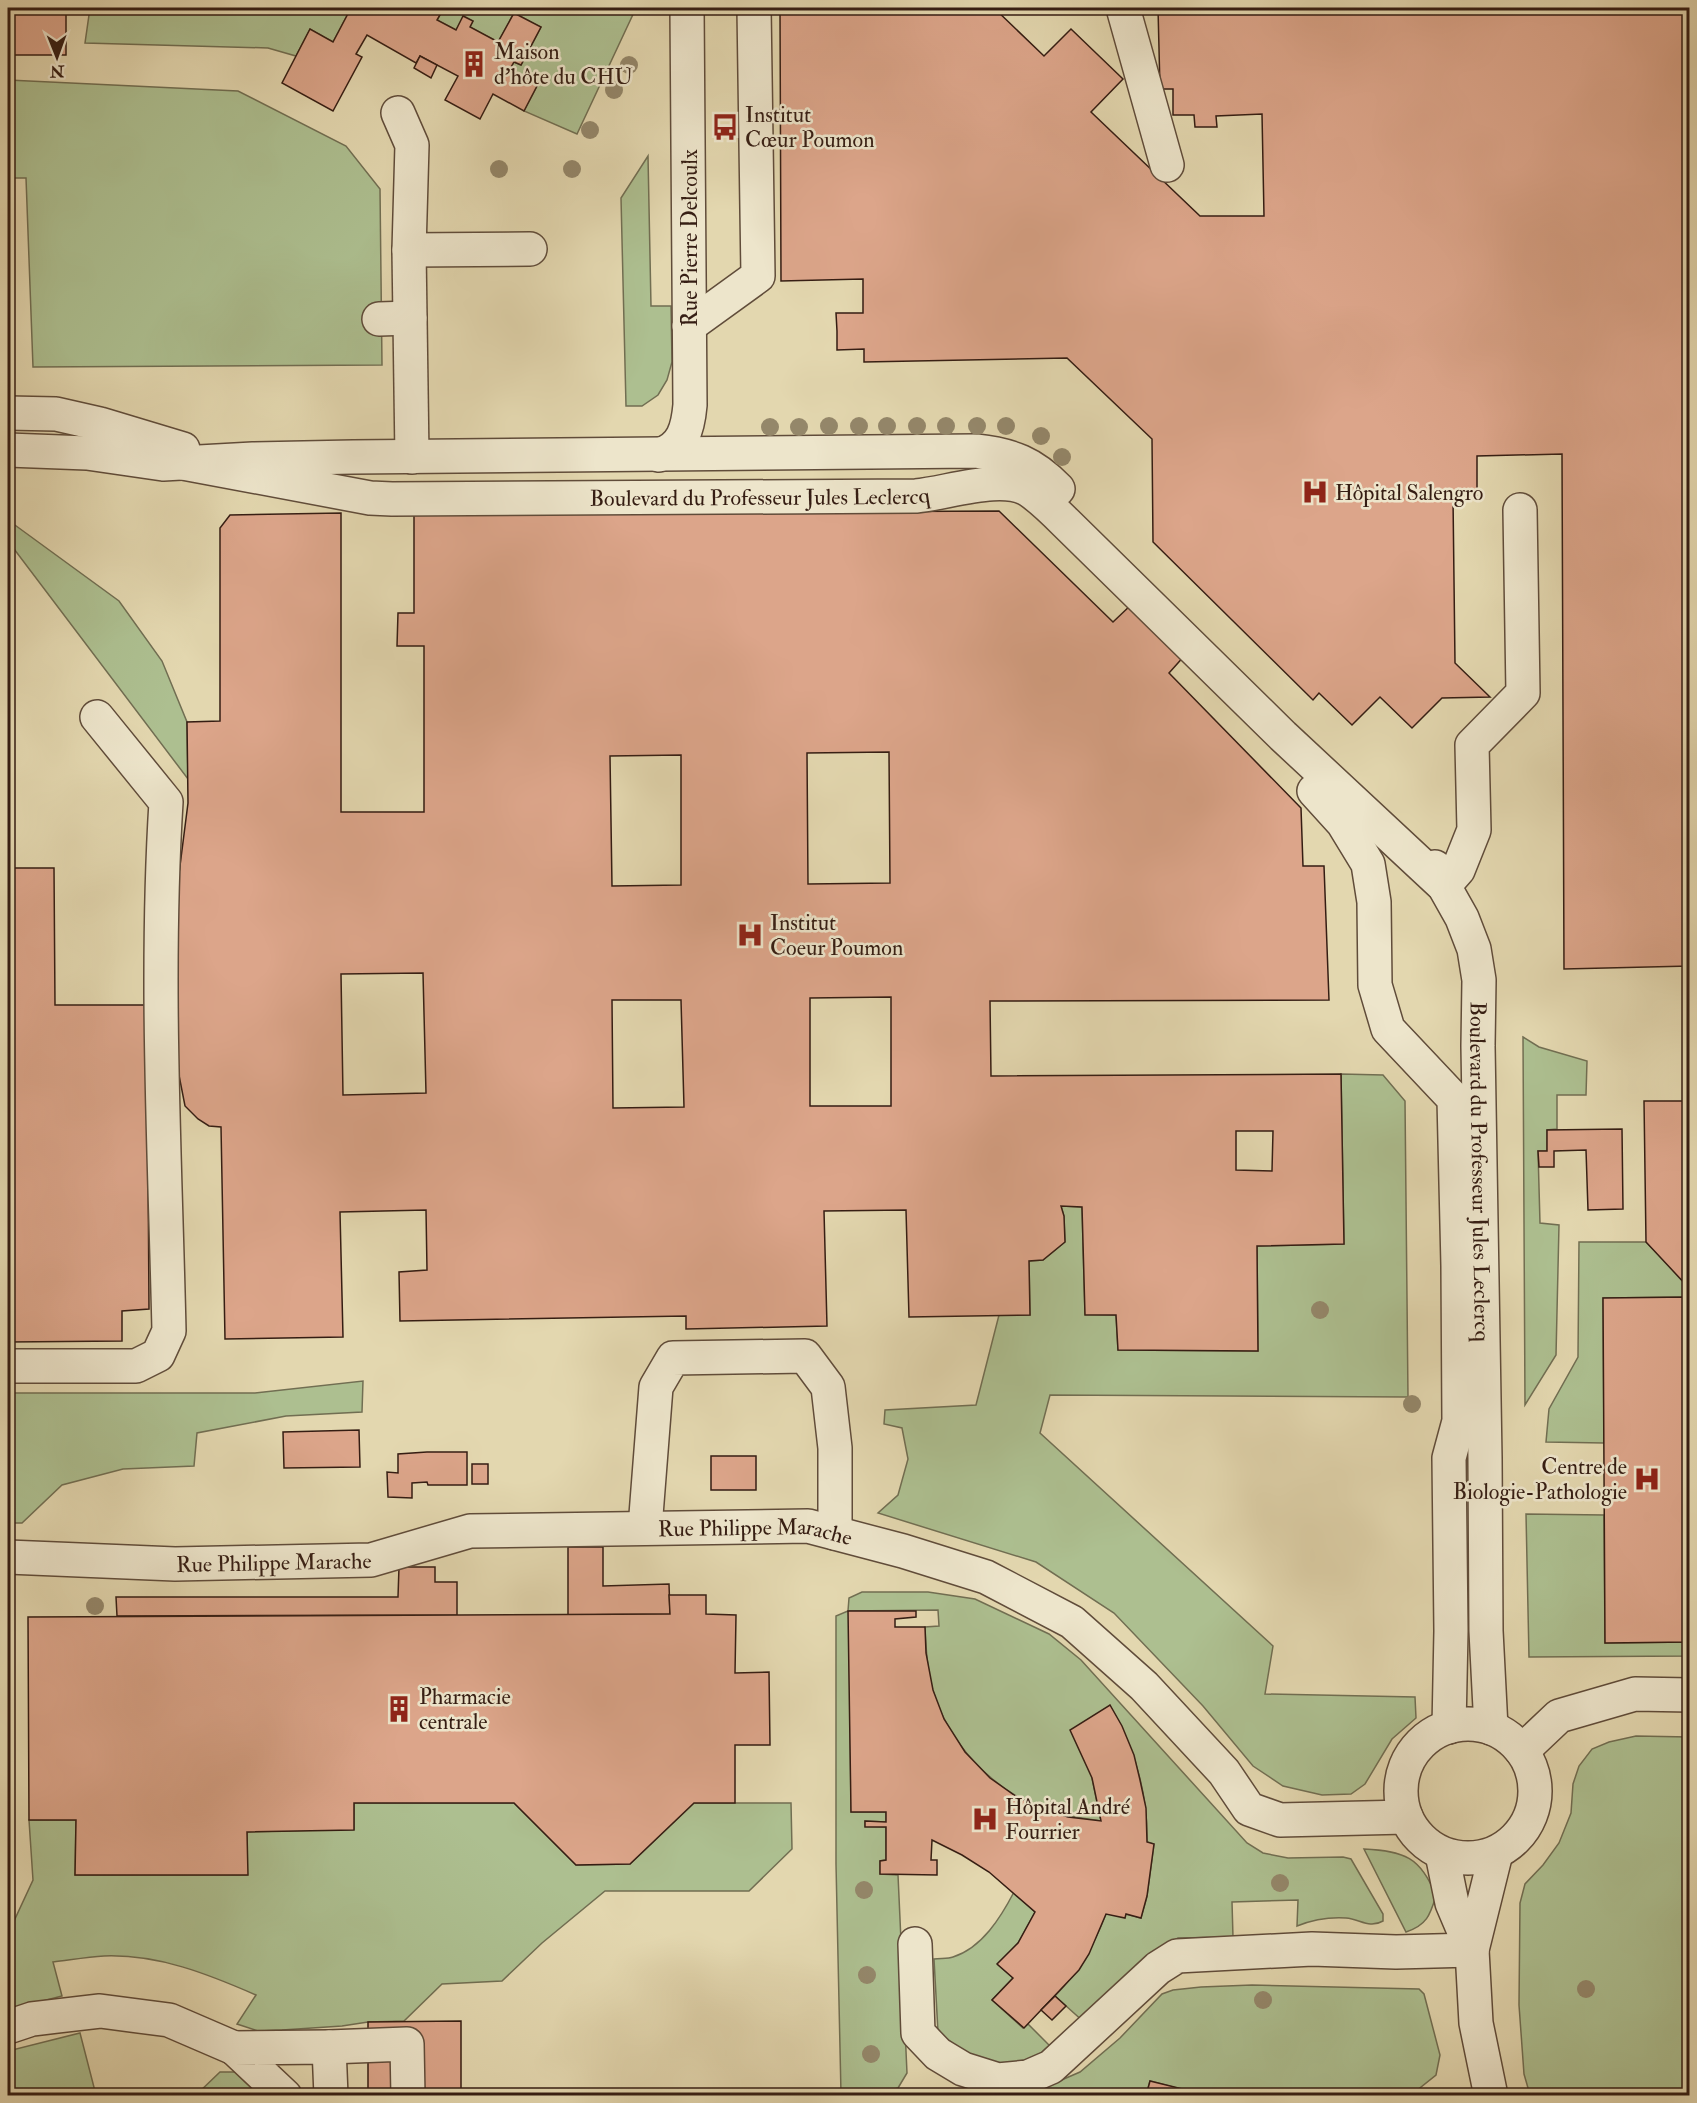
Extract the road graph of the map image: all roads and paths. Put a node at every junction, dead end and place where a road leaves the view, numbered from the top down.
1 (687, 8) edge
2 (754, 8) edge
3 (1123, 8) edge
4 (398, 113) dead end
5 (1167, 165) dead end
6 (530, 249) dead end
7 (410, 250) junction
8 (690, 326) junction
9 (8, 412) edge
10 (8, 450) edge
11 (659, 455) junction
12 (412, 457) junction
13 (253, 459) junction
14 (183, 463) junction
15 (1520, 510) dead end
16 (1252, 705) junction
17 (97, 717) dead end
18 (1444, 886) junction
19 (8, 1366) edge
20 (645, 1528) junction
21 (835, 1533) junction
22 (8, 1557) edge
23 (1689, 1695) edge
24 (1449, 1727) junction
25 (1491, 1728) junction
26 (1522, 1751) junction
27 (1406, 1817) junction
28 (1496, 1853) junction
29 (1442, 1854) junction
30 (915, 1944) dead end
31 (1472, 1950) junction
32 (8, 2027) edge
33 (329, 2047) junction
34 (234, 2048) junction
35 (281, 2094) edge
36 (331, 2096) edge
37 (408, 2096) edge
38 (1491, 2096) edge

1 - 8 street, Rue Pierre Delcoulx
2 - 8 street
3 - 5 street
4 - 7 street
6 - 7 street
7 - 12 street
8 - 11 street, Rue Pierre Delcoulx
9 - 13 street, Boulevard du Professeur Jules Leclercq
10 - 14 street, Boulevard du Professeur Jules Leclercq
11 - 12 street, Boulevard du Professeur Jules Leclercq
11 - 18 street, Boulevard du Professeur Jules Leclercq
12 - 13 street, Boulevard du Professeur Jules Leclercq
13 - 14 street, Boulevard du Professeur Jules Leclercq
14 - 16 street, Boulevard du Professeur Jules Leclercq
15 - 18 street
16 - 18 street, Boulevard du Professeur Jules Leclercq
16 - 24 street, Boulevard du Professeur Jules Leclercq
17 - 19 street
18 - 25 street, Boulevard du Professeur Jules Leclercq
20 - 21 street, Rue Philippe Marache
20 - 21 street
20 - 22 street, Rue Philippe Marache
21 - 27 street, Rue Philippe Marache
23 - 26 street
24 - 25 street
24 - 27 street
25 - 26 street
26 - 28 street
27 - 29 street
28 - 29 street
28 - 31 street
29 - 31 street
30 - 31 street
31 - 38 street
32 - 34 street
33 - 34 street
33 - 36 street
33 - 37 street
34 - 35 street

